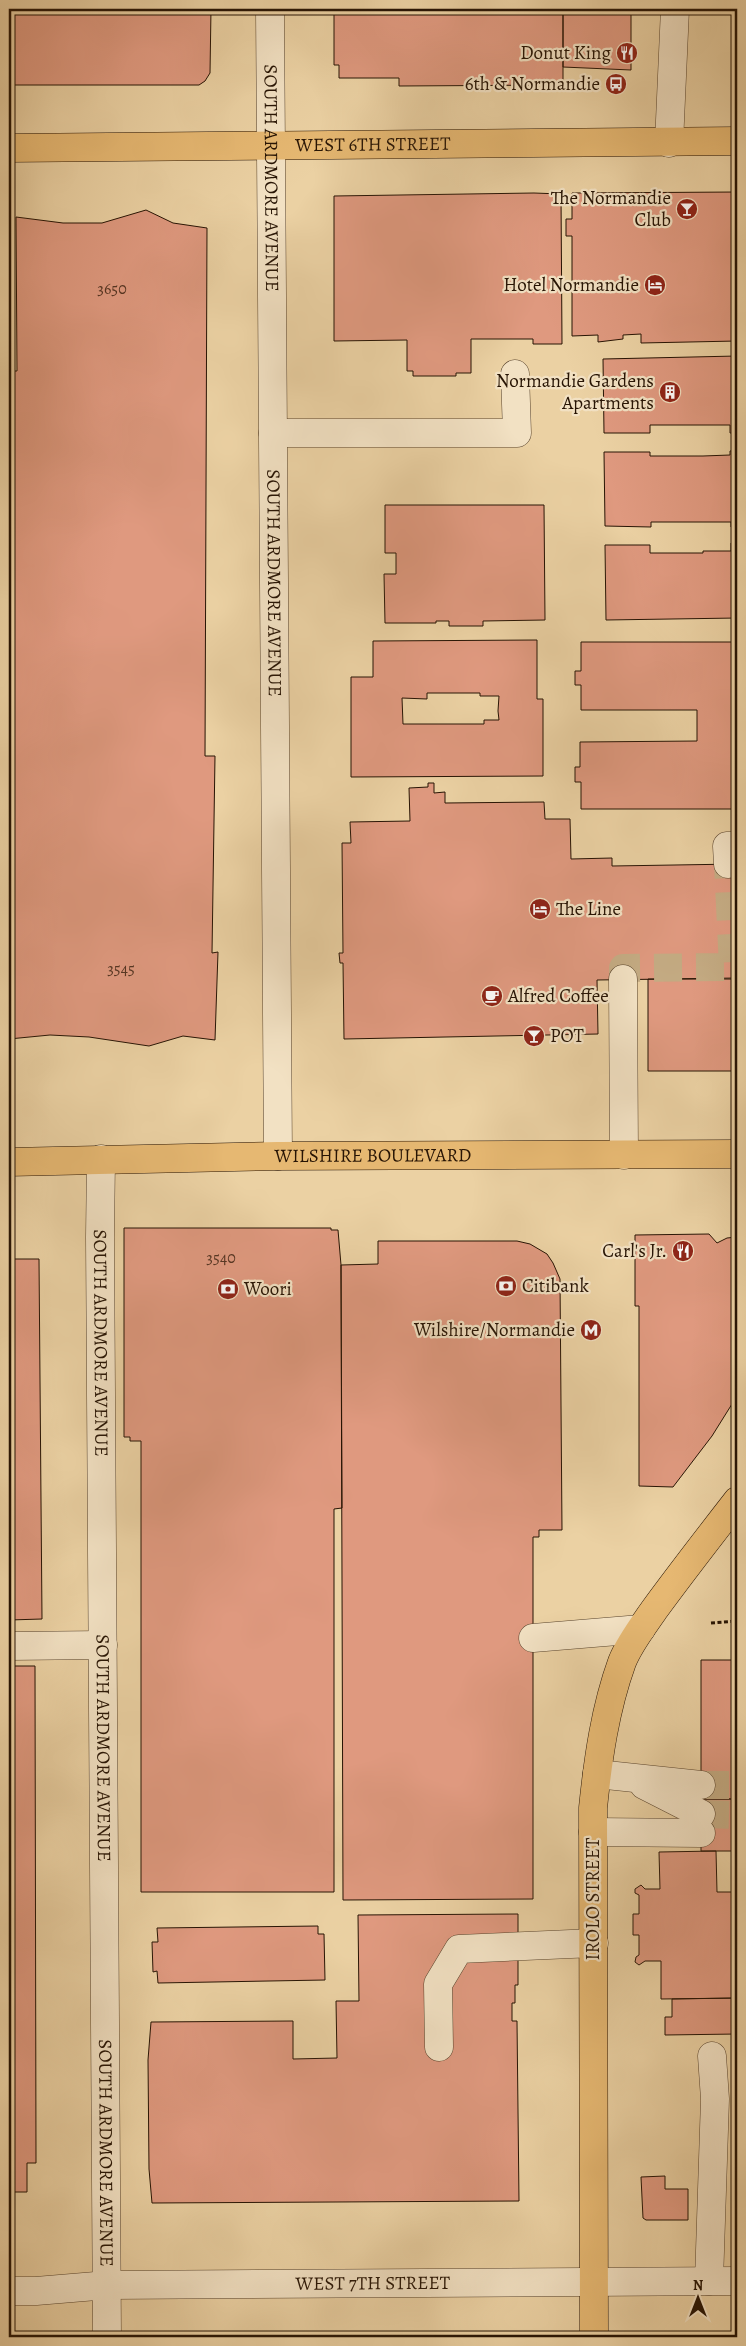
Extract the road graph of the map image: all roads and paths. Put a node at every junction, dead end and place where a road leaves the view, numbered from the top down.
1 (270, 9) edge
2 (675, 9) edge
3 (737, 141) edge
4 (669, 143) junction
5 (270, 144) junction
6 (9, 148) edge
7 (515, 374) dead end
8 (273, 434) junction
9 (623, 979) dead end
10 (737, 1154) edge
11 (624, 1155) junction
12 (278, 1156) junction
13 (102, 1159) junction
14 (9, 1162) edge
15 (737, 1501) edge
16 (737, 1621) edge
17 (711, 1623) dead end
18 (641, 1629) junction
19 (533, 1638) dead end
20 (103, 1645) junction
21 (9, 1646) edge
22 (597, 1774) junction
23 (629, 1777) junction
24 (701, 1785) tunnel mouth
25 (593, 1832) junction
26 (594, 1943) junction
27 (439, 2047) dead end
28 (712, 2056) dead end
29 (594, 2281) junction
30 (709, 2281) junction
31 (737, 2281) edge
32 (108, 2285) junction
33 (9, 2291) edge
34 (107, 2337) edge
35 (594, 2337) edge

1 - 5 street, SOUTH ARDMORE AVENUE
2 - 4 street
3 - 4 main road, WEST 6TH STREET
4 - 5 main road, WEST 6TH STREET
5 - 6 main road, WEST 6TH STREET
5 - 8 street, SOUTH ARDMORE AVENUE
7 - 8 street
8 - 12 street, SOUTH ARDMORE AVENUE
9 - 11 street
10 - 11 main road, WILSHIRE BOULEVARD
11 - 12 main road, WILSHIRE BOULEVARD
12 - 13 main road, WILSHIRE BOULEVARD
13 - 14 main road, WILSHIRE BOULEVARD
13 - 20 street, SOUTH ARDMORE AVENUE
15 - 18 main road, IROLO STREET
16 - 17 path
18 - 19 street
18 - 22 main road, IROLO STREET
20 - 21 street
20 - 32 street, SOUTH ARDMORE AVENUE
22 - 23 street
22 - 25 main road, IROLO STREET
23 - 24 street
23 - 25 street
25 - 26 main road, IROLO STREET
26 - 27 street
26 - 29 main road, IROLO STREET
28 - 30 street
29 - 30 street, WEST 7TH STREET
29 - 32 street, WEST 7TH STREET
29 - 35 main road, IROLO STREET
30 - 31 street, WEST 7TH STREET
32 - 33 street, WEST 7TH STREET
32 - 34 street, SOUTH ARDMORE AVENUE

